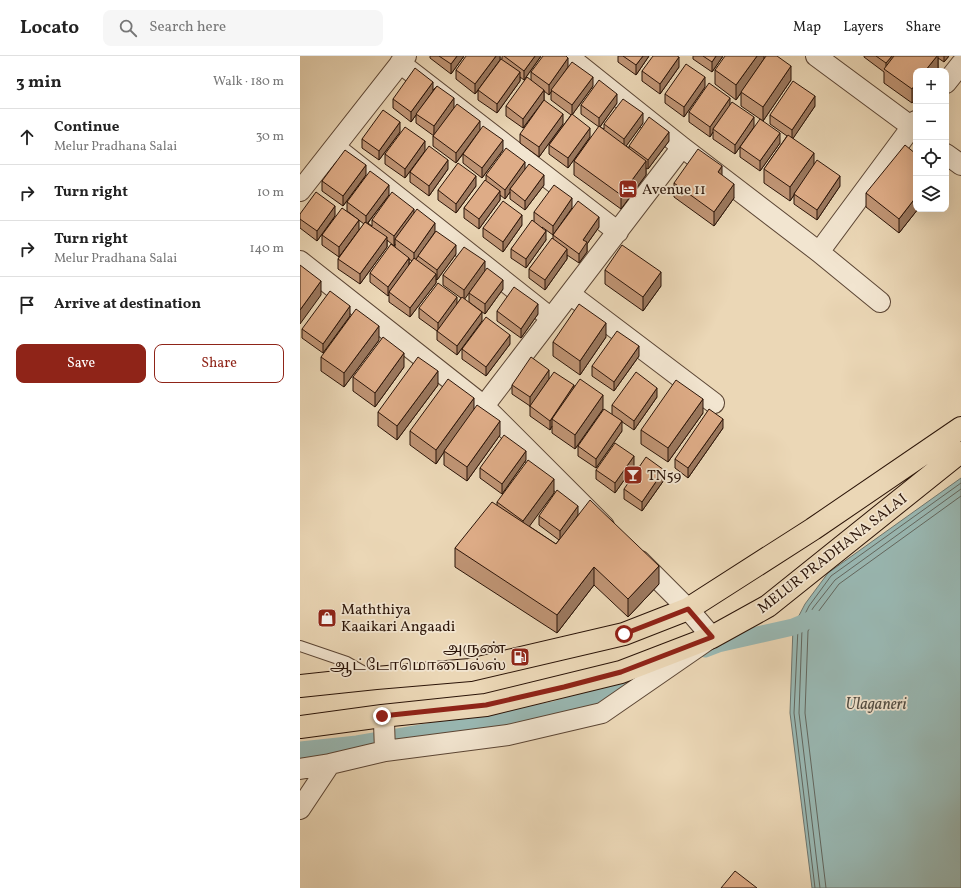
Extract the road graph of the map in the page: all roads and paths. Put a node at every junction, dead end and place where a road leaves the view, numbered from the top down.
1 (568, 56) edge
2 (816, 56) edge
3 (403, 60) edge
4 (961, 64) edge
5 (949, 79) edge
6 (913, 125) edge
7 (913, 129) edge
8 (335, 146) junction
9 (682, 147) junction
10 (949, 156) edge
11 (961, 166) edge
12 (300, 191) edge
13 (618, 232) junction
14 (819, 252) junction
15 (300, 261) edge
16 (570, 294) junction
17 (880, 302) dead end
18 (551, 318) junction
19 (714, 403) dead end
20 (484, 406) junction
21 (961, 428) edge
22 (961, 453) edge
23 (688, 609) junction
24 (705, 642) junction
25 (300, 646) edge
26 (376, 678) junction
27 (300, 686) edge
28 (383, 720) junction
29 (300, 727) edge
30 (386, 747) junction
31 (330, 764) junction
32 (300, 769) edge
33 (300, 810) edge

1 - 9 street
2 - 6 street
3 - 8 street
3 - 13 street
4 - 5 street
7 - 14 street
8 - 12 street
8 - 18 street
9 - 13 street
9 - 14 street
10 - 11 street
13 - 16 street
14 - 17 street
15 - 20 street
16 - 18 street
16 - 19 street
18 - 20 street
20 - 23 street
21 - 23 main road, MELUR PRADHANA SALAI
22 - 24 main road, MELUR PRADHANA SALAI
23 - 24 street
23 - 26 main road, MELUR PRADHANA SALAI
24 - 28 main road, MELUR PRADHANA SALAI
24 - 30 street
25 - 26 lane
26 - 27 main road, MELUR PRADHANA SALAI
28 - 29 main road, MELUR PRADHANA SALAI
28 - 30 street
30 - 31 street
31 - 32 street
31 - 33 street

